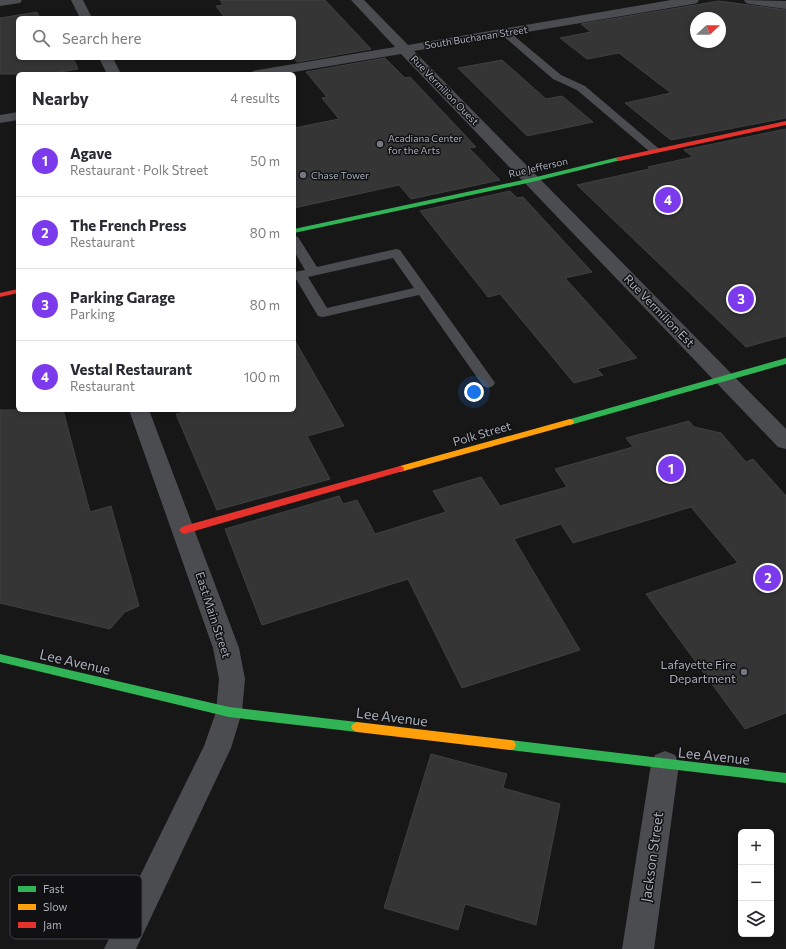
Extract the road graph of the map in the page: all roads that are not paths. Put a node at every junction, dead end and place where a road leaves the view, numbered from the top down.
1 (16, 0) edge
2 (77, 0) edge
3 (357, 0) edge
4 (693, 0) edge
5 (750, 0) edge
6 (0, 2) edge
7 (786, 5) edge
8 (85, 16) edge
9 (504, 32) junction
10 (404, 48) junction
11 (107, 60) edge
12 (113, 72) edge
13 (269, 72) edge
14 (16, 116) edge
15 (0, 119) edge
16 (786, 123) edge
17 (654, 150) junction
18 (532, 180) junction
19 (296, 232) edge
20 (296, 243) edge
21 (313, 272) junction
22 (297, 275) edge
23 (422, 290) junction
24 (16, 291) edge
25 (0, 295) edge
26 (786, 361) edge
27 (724, 378) junction
28 (488, 383) dead end
29 (140, 412) edge
30 (786, 442) edge
31 (184, 530) junction
32 (0, 658) edge
33 (229, 712) junction
34 (665, 764) junction
35 (786, 778) edge
36 (142, 903) edge
37 (125, 939) edge
38 (120, 949) edge
39 (638, 949) edge

1 - 6 street
2 - 8 street
3 - 10 street, Rue Vermilion Ouest
4 - 9 street, South Buchanan Street
5 - 7 street
9 - 10 street, South Buchanan Street
9 - 17 lane
10 - 13 street, South Buchanan Street
10 - 18 street, Rue Vermilion Ouest
11 - 12 street
14 - 15 street
16 - 17 street, Rue Jefferson
17 - 18 street, Rue Jefferson
18 - 19 street, Rue Jefferson
18 - 27 street, Rue Vermilion Est
20 - 21 lane
21 - 22 lane
21 - 23 lane
22 - 23 lane
23 - 28 lane
24 - 25 street
26 - 27 street, Polk Street
27 - 30 street, Rue Vermilion Est
27 - 31 street, Polk Street
29 - 31 street, East Main Street
31 - 33 street, East Main Street
32 - 33 street, Lee Avenue
33 - 34 street, Lee Avenue
33 - 36 street, East Main Street
34 - 35 street, Lee Avenue
34 - 39 street, Jackson Street
37 - 38 street, East Main Street

